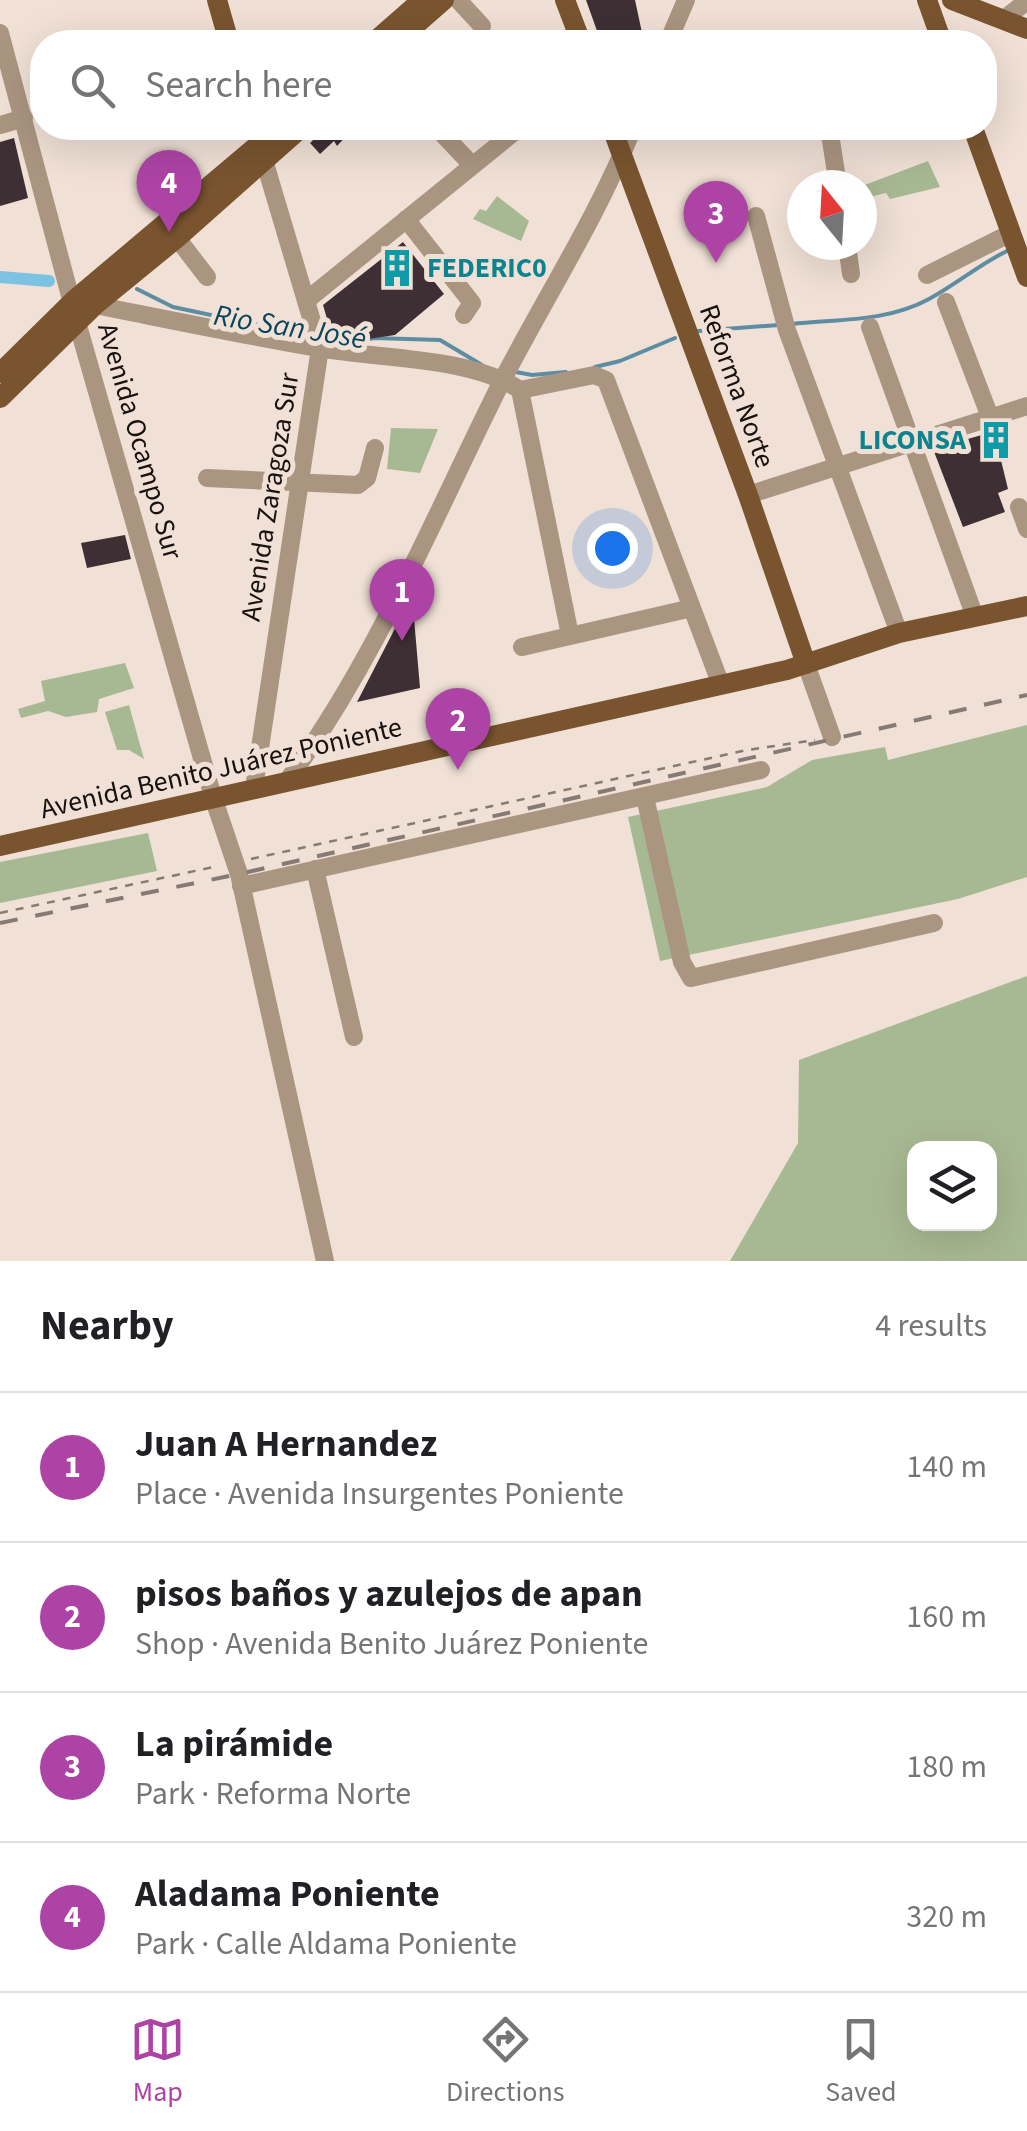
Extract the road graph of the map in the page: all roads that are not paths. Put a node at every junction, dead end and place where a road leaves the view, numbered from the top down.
1 (217, 0) edge
2 (442, 0) edge
3 (566, 0) edge
4 (686, 0) edge
5 (927, 0) edge
6 (952, 0) edge
7 (1026, 1) edge
8 (1004, 19) junction
9 (482, 26) dead end
10 (1027, 28) edge
11 (226, 30) edge
12 (393, 30) edge
13 (409, 30) edge
14 (577, 30) edge
15 (673, 30) edge
16 (938, 30) edge
17 (0, 33) edge
18 (24, 118) junction
19 (0, 126) edge
20 (449, 140) edge
21 (503, 140) edge
22 (617, 140) edge
23 (628, 140) edge
24 (831, 140) edge
25 (977, 140) edge
26 (258, 144) edge
27 (622, 154) junction
28 (472, 164) junction
29 (836, 170) edge
30 (756, 216) dead end
31 (406, 220) junction
32 (177, 238) junction
33 (1014, 240) junction
34 (849, 260) edge
35 (851, 274) dead end
36 (928, 275) dead end
37 (1027, 276) edge
38 (206, 277) dead end
39 (307, 300) junction
40 (73, 301) junction
41 (946, 302) dead end
42 (95, 305) junction
43 (467, 307) dead end
44 (78, 322) junction
45 (870, 327) dead end
46 (317, 337) junction
47 (507, 372) junction
48 (0, 373) edge
49 (520, 390) junction
50 (0, 398) edge
51 (1027, 406) edge
52 (990, 417) junction
53 (912, 444) junction
54 (375, 448) dead end
55 (837, 468) junction
56 (207, 478) dead end
57 (300, 482) junction
58 (748, 495) junction
59 (1019, 507) dead end
60 (1027, 529) edge
61 (1027, 606) edge
62 (692, 608) junction
63 (975, 617) junction
64 (899, 634) junction
65 (570, 635) junction
66 (522, 647) dead end
67 (806, 664) junction
68 (721, 685) junction
69 (832, 737) road end
70 (761, 770) dead end
71 (287, 780) junction
72 (254, 788) junction
73 (213, 797) junction
74 (644, 797) junction
75 (0, 846) edge
76 (315, 869) junction
77 (241, 886) junction
78 (934, 922) dead end
79 (354, 1037) dead end
80 (325, 1261) edge

1 - 11 main road
2 - 9 street
2 - 12 main road
2 - 13 main road
3 - 14 main road
4 - 15 street
5 - 16 main road
6 - 8 main road
7 - 8 street
8 - 10 main road
17 - 18 street, Avenida Ocampo Sur
18 - 19 street
18 - 40 street, Avenida Ocampo Sur
20 - 28 street
21 - 28 street
22 - 27 main road, Reforma Norte
23 - 27 street
24 - 29 street
25 - 33 main road
26 - 32 main road
26 - 39 street, Avenida Zaragoza Sur
26 - 40 main road
27 - 47 street
27 - 58 main road, Reforma Norte
28 - 31 street
30 - 55 street
31 - 39 street
31 - 43 street
32 - 38 street
32 - 42 main road
33 - 36 street
33 - 37 main road
34 - 35 street
39 - 46 street, Avenida Zaragoza Sur
40 - 44 street, Avenida Ocampo Sur
40 - 48 main road
41 - 52 street
42 - 44 main road
42 - 46 street
44 - 50 main road
44 - 73 street, Avenida Ocampo Sur
45 - 53 street
46 - 47 street
46 - 57 street, Avenida Zaragoza Sur
47 - 49 street
47 - 71 street
49 - 62 street
49 - 65 street
51 - 52 street
52 - 53 street
53 - 55 street
53 - 63 street
54 - 57 street
55 - 58 street
55 - 64 street
56 - 57 street
57 - 72 street, Avenida Zaragoza Sur
58 - 67 main road, Reforma Norte
59 - 60 street
61 - 63 main road, Avenida Benito Juárez Poniente
62 - 65 street
62 - 68 street
63 - 64 main road, Avenida Benito Juárez Poniente
64 - 67 main road, Avenida Benito Juárez Poniente
65 - 66 street
67 - 68 main road, Avenida Benito Juárez Poniente
67 - 69 street
68 - 71 main road, Avenida Benito Juárez Poniente
70 - 74 street
71 - 72 main road, Avenida Benito Juárez Poniente
72 - 73 main road, Avenida Benito Juárez Poniente
73 - 75 main road, Avenida Benito Juárez Poniente
73 - 77 street, Avenida Ocampo Sur
74 - 76 street
74 - 78 street
76 - 77 street
76 - 79 street
77 - 80 street, Avenida Ocampo Sur

